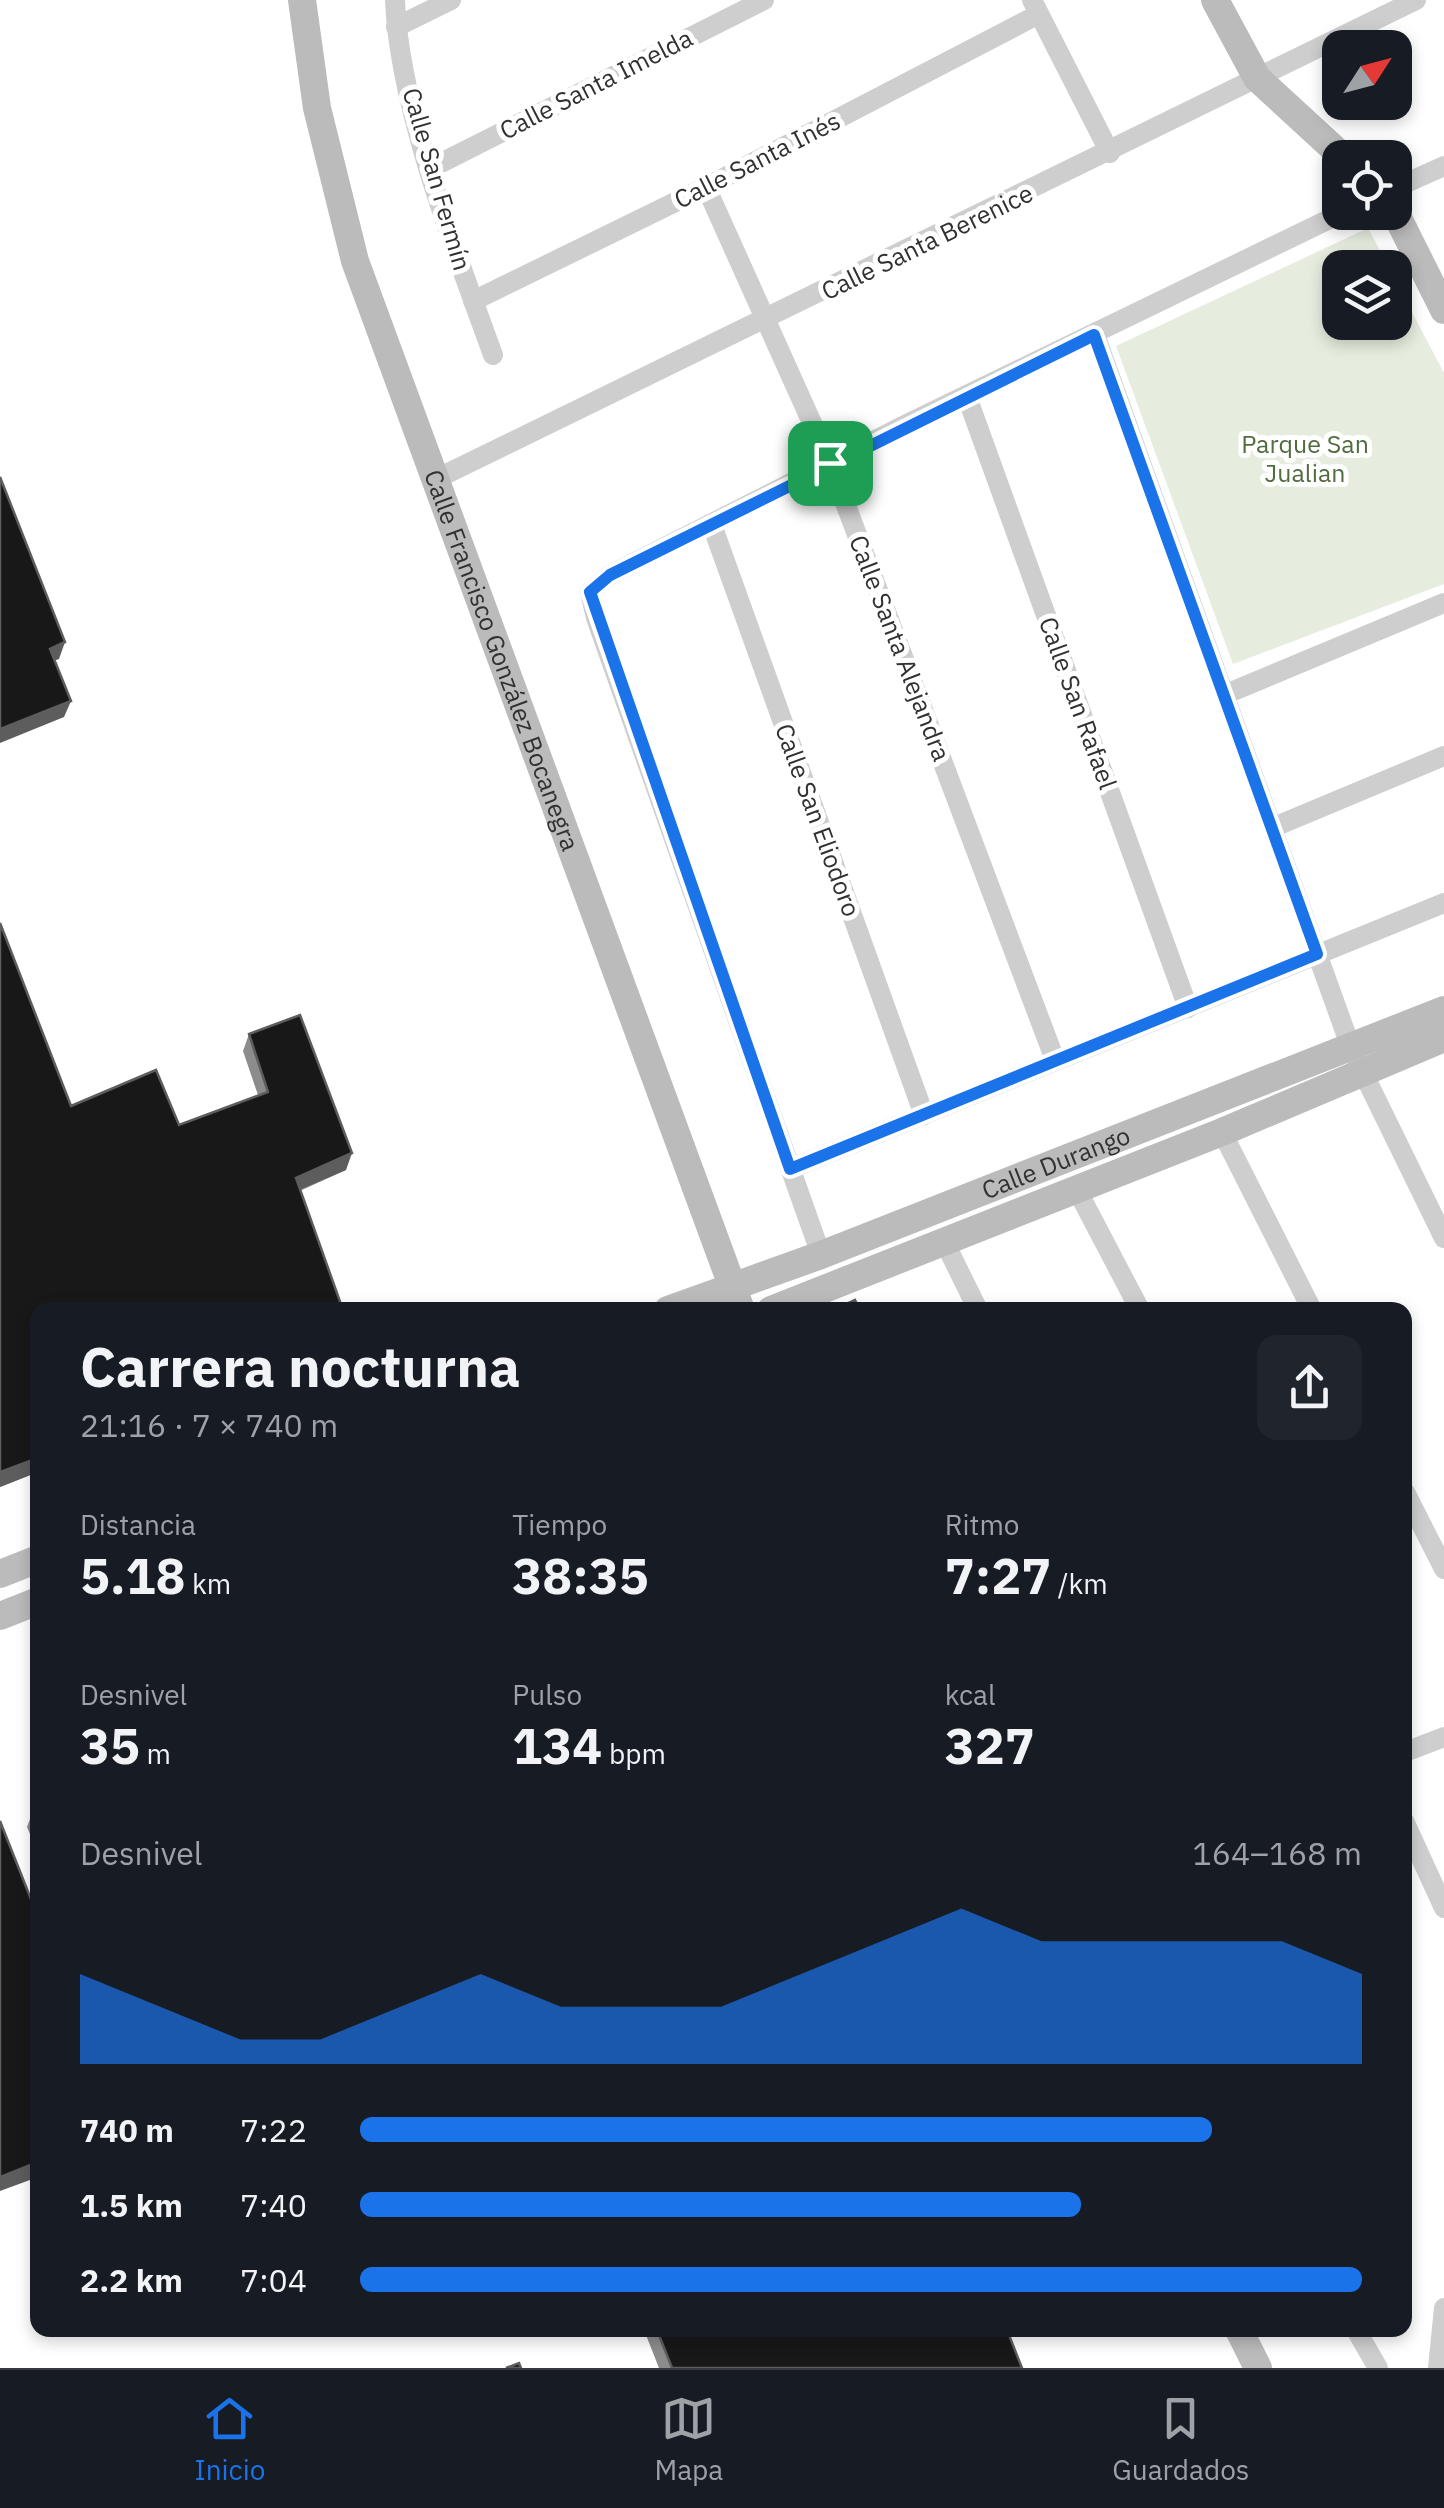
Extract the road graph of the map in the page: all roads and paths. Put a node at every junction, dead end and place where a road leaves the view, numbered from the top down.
1 (302, 0) edge
2 (395, 0) edge
3 (450, 0) edge
4 (764, 0) edge
5 (1215, 0) edge
6 (1416, 0) edge
7 (1036, 7) edge
8 (396, 28) junction
9 (1257, 78) junction
10 (1324, 140) edge
11 (1110, 152) junction
12 (1444, 166) edge
13 (429, 168) junction
14 (1412, 180) edge
15 (706, 187) junction
16 (1322, 223) edge
17 (1404, 230) edge
18 (473, 301) junction
19 (1444, 310) edge
20 (769, 319) junction
21 (1094, 335) junction
22 (493, 355) dead end
23 (967, 397) junction
24 (830, 463) junction
25 (436, 479) junction
26 (712, 525) junction
27 (1444, 603) edge
28 (1226, 694) junction
29 (1444, 756) edge
30 (1274, 827) junction
31 (1444, 902) edge
32 (1317, 954) junction
33 (1188, 1008) junction
34 (1444, 1010) edge
35 (1444, 1038) edge
36 (1055, 1060) junction
37 (1356, 1060) junction
38 (924, 1114) junction
39 (1222, 1132) junction
40 (790, 1169) junction
41 (1076, 1188) junction
42 (1444, 1238) edge
43 (944, 1241) junction
44 (821, 1255) junction
45 (736, 1299) edge
46 (790, 1302) edge
47 (974, 1302) edge
48 (1136, 1302) edge
49 (1308, 1302) edge
50 (1412, 1506) edge
51 (30, 1562) edge
52 (1444, 1569) edge
53 (0, 1574) edge
54 (30, 1604) edge
55 (0, 1616) edge
56 (1444, 1737) edge
57 (1412, 1749) edge
58 (1412, 1838) edge
59 (1444, 1908) edge
60 (1444, 2308) edge
61 (1242, 2337) edge
62 (1360, 2337) edge
63 (1258, 2368) edge
64 (1378, 2368) edge
65 (1438, 2368) edge

1 - 25 street, Calle Francisco González Bocanegra
2 - 8 street, Calle San Fermín
3 - 8 street
4 - 13 street, Calle Santa Imelda
5 - 9 street
6 - 9 street, Calle Santa Berenice
7 - 11 street
7 - 15 street, Calle Santa Inés
8 - 13 street, Calle San Fermín
9 - 10 street
9 - 11 street, Calle Santa Berenice
11 - 20 street, Calle Santa Berenice
12 - 14 street
13 - 18 street, Calle San Fermín
15 - 18 street, Calle Santa Inés
15 - 20 street, Calle Santa Alejandra
16 - 21 street
17 - 19 street
18 - 22 street, Calle San Fermín
20 - 24 street, Calle Santa Alejandra
20 - 25 street, Calle Santa Berenice
21 - 23 street
21 - 28 street
23 - 24 street
23 - 33 street, Calle San Rafael
24 - 26 street
24 - 36 street, Calle Santa Alejandra
25 - 45 street, Calle Francisco González Bocanegra
26 - 38 street, Calle San Eliodoro
26 - 40 street
27 - 28 street
28 - 30 street
29 - 30 street
30 - 32 street
31 - 32 street
32 - 33 street
32 - 37 street
33 - 36 street
34 - 37 street, Calle Durango
35 - 37 street, Calle Durango
36 - 38 street
37 - 39 street, Calle Durango
37 - 42 street
37 - 44 street, Calle Durango
38 - 40 street
39 - 41 street, Calle Durango
39 - 49 street
40 - 44 street
41 - 43 street, Calle Durango
41 - 48 street
43 - 46 street, Calle Durango
43 - 47 street
44 - 45 street, Calle Durango
50 - 52 street
51 - 53 street
54 - 55 street
56 - 57 street
58 - 59 street
60 - 65 street
61 - 63 street
62 - 64 street

